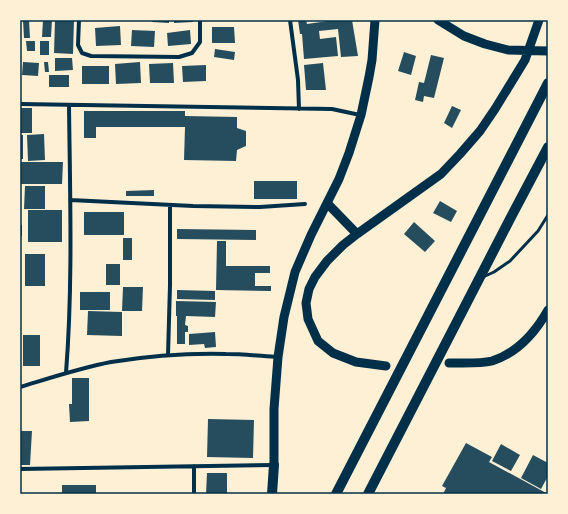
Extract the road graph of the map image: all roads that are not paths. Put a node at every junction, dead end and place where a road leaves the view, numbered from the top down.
1 (78, 20) edge
2 (200, 20) edge
3 (290, 20) edge
4 (375, 20) edge
5 (438, 20) edge
6 (539, 20) edge
7 (548, 51) edge
8 (548, 83) edge
9 (20, 104) edge
10 (69, 105) junction
11 (299, 109) junction
12 (361, 115) junction
13 (548, 147) edge
14 (70, 200) junction
15 (327, 203) junction
16 (305, 204) dead end
17 (170, 205) junction
18 (548, 215) edge
19 (357, 234) junction
20 (480, 278) junction
21 (548, 310) edge
22 (168, 356) junction
23 (278, 357) junction
24 (449, 363) dead end
25 (386, 366) dead end
26 (66, 373) junction
27 (20, 387) edge
28 (274, 465) junction
29 (194, 466) junction
30 (20, 469) edge
31 (194, 494) edge
32 (272, 494) edge
33 (336, 494) edge
34 (368, 494) edge

1 - 2 street
3 - 11 street
4 - 12 main road
5 - 7 main road
6 - 19 main road
8 - 33 highway
9 - 10 street
10 - 11 street
10 - 14 street
11 - 12 street
12 - 15 main road
13 - 20 highway
14 - 17 street
14 - 26 street
15 - 19 main road
15 - 23 main road
16 - 17 street
17 - 22 street
18 - 20 lane
19 - 25 main road
20 - 34 highway
21 - 24 main road
22 - 23 street
22 - 26 street
23 - 28 main road
26 - 27 street
28 - 29 street
28 - 32 highway
29 - 30 street
29 - 31 street

